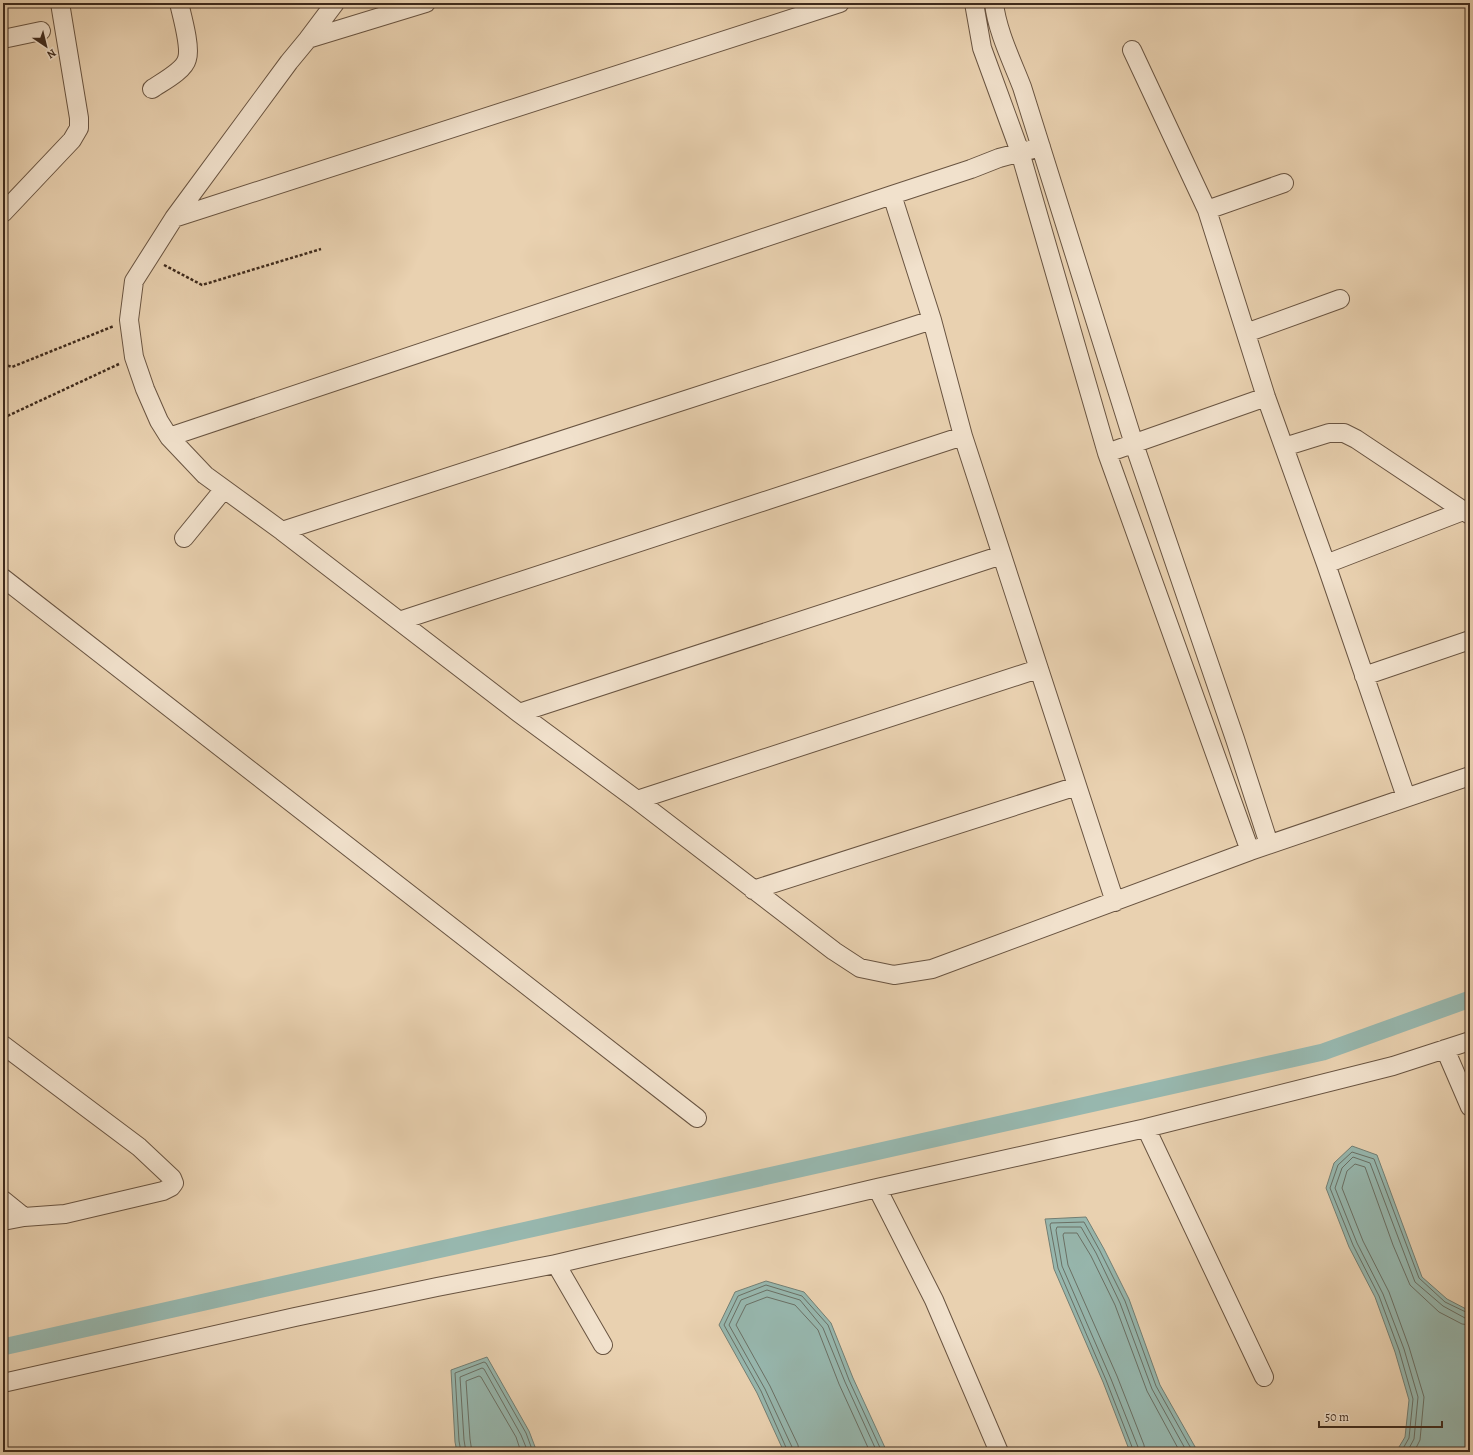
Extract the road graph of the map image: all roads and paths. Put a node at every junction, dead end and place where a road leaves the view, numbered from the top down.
1 (60, 3) edge
2 (179, 3) edge
3 (335, 3) edge
4 (426, 3) edge
5 (839, 3) edge
6 (974, 3) edge
7 (994, 3) edge
8 (41, 31) dead end
9 (3, 39) edge
10 (308, 40) junction
11 (1132, 50) dead end
12 (152, 89) dead end
13 (1041, 147) junction
14 (1020, 152) junction
15 (1284, 183) dead end
16 (892, 195) junction
17 (1207, 210) junction
18 (3, 213) edge
19 (174, 218) junction
20 (321, 249) dead end
21 (149, 257) junction
22 (1340, 299) dead end
23 (129, 320) junction
24 (932, 320) junction
25 (1246, 334) junction
26 (134, 357) junction
27 (3, 364) edge
28 (1266, 397) junction
29 (3, 418) edge
30 (963, 436) junction
31 (169, 437) junction
32 (1134, 444) junction
33 (1284, 447) junction
34 (1107, 453) junction
35 (224, 489) junction
36 (1467, 513) edge
37 (282, 531) junction
38 (184, 538) dead end
39 (1002, 555) junction
40 (1326, 564) junction
41 (3, 578) edge
42 (399, 621) junction
43 (1470, 640) edge
44 (1038, 669) junction
45 (1364, 676) junction
46 (519, 713) junction
47 (1470, 776) edge
48 (1077, 786) junction
49 (1406, 797) junction
50 (637, 800) junction
51 (1269, 844) junction
52 (1250, 851) junction
53 (753, 890) junction
54 (1116, 902) junction
55 (1470, 1041) edge
56 (3, 1045) edge
57 (1445, 1049) junction
58 (1470, 1107) edge
59 (697, 1118) dead end
60 (1146, 1128) junction
61 (877, 1188) junction
62 (3, 1200) edge
63 (24, 1217) junction
64 (3, 1221) edge
65 (556, 1264) junction
66 (604, 1345) dead end
67 (1264, 1376) dead end
68 (3, 1383) edge
69 (999, 1452) edge

1 - 18 street
2 - 12 street
3 - 10 street
4 - 10 street
5 - 19 street
6 - 14 street
7 - 13 street
8 - 9 street
10 - 19 street
11 - 17 street
13 - 14 street
13 - 32 street
14 - 16 street
14 - 34 street
15 - 17 street
16 - 24 street
16 - 31 street
17 - 25 street
19 - 21 street
20 - 21 path
21 - 23 street
22 - 25 street
23 - 26 street
23 - 27 path
24 - 30 street
24 - 37 street
25 - 28 street
26 - 29 path
26 - 31 street
28 - 32 street
28 - 33 street
30 - 39 street
30 - 42 street
31 - 35 street
32 - 34 street
32 - 51 street
33 - 36 street
33 - 40 street
34 - 52 street
35 - 37 street
35 - 38 street
36 - 40 street
37 - 42 street
39 - 44 street
39 - 46 street
40 - 45 street
41 - 59 street
42 - 46 street
43 - 45 street
44 - 48 street
44 - 50 street
45 - 49 street
46 - 50 street
47 - 49 street
48 - 53 street
48 - 54 street
49 - 51 street
50 - 53 street
51 - 52 street
52 - 54 street
53 - 54 street
55 - 57 street
56 - 63 street
57 - 58 street
57 - 60 street
60 - 61 street
60 - 67 street
61 - 65 street
61 - 69 street
62 - 63 street
63 - 64 street
65 - 66 street
65 - 68 street

